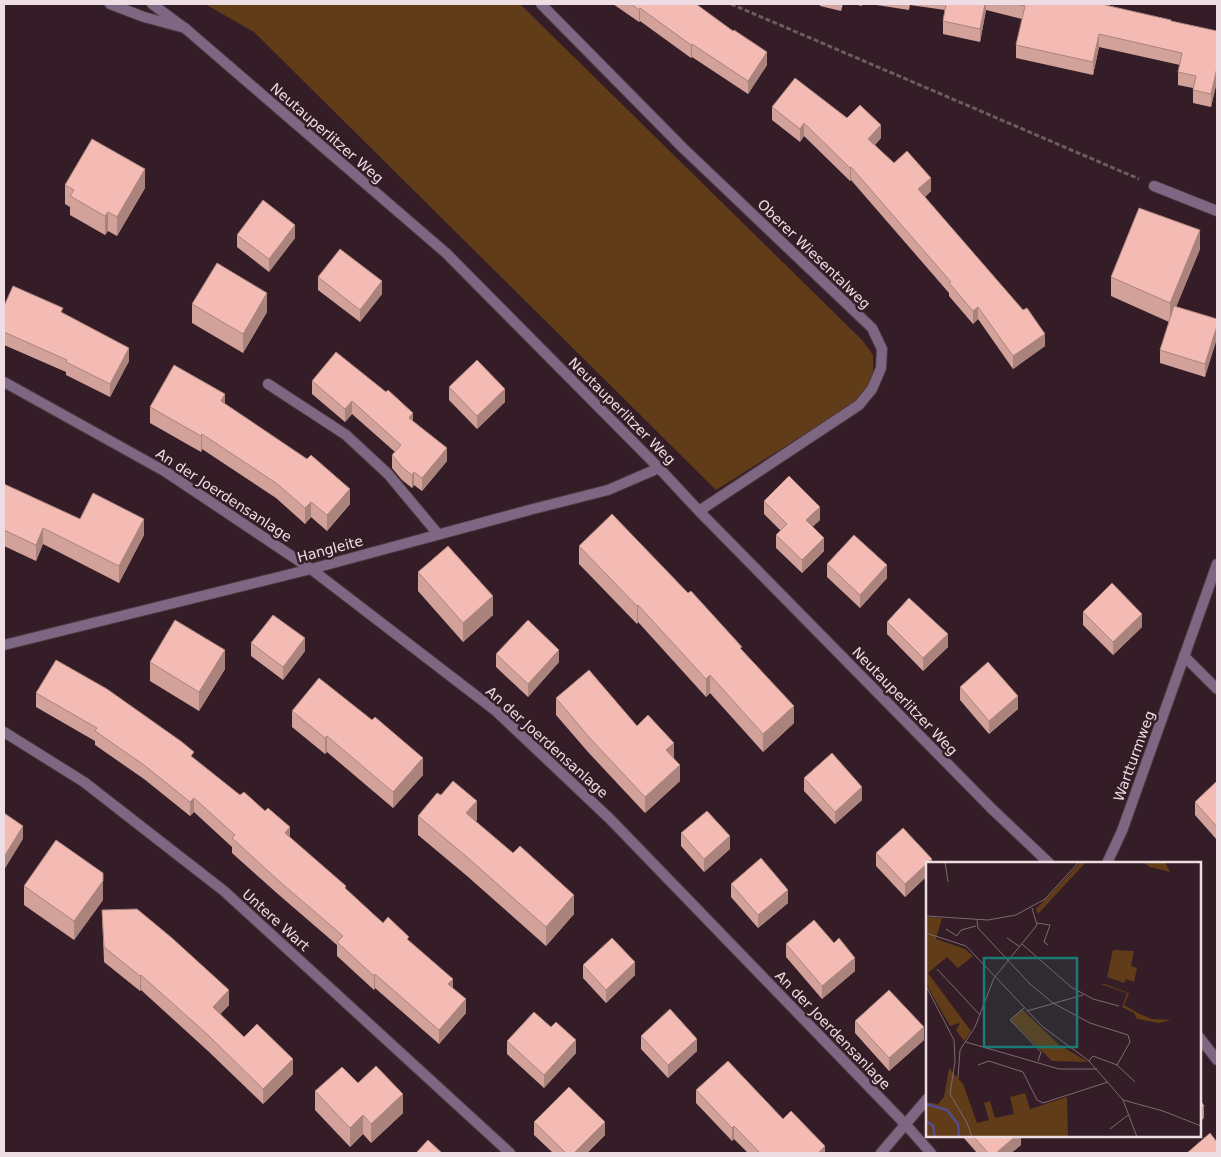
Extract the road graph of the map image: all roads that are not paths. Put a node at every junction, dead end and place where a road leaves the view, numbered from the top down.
1 (110, 4) edge
2 (152, 4) edge
3 (541, 4) edge
4 (186, 29) junction
5 (1154, 186) road end
6 (1217, 211) edge
7 (4, 382) edge
8 (268, 384) dead end
9 (659, 468) junction
10 (699, 511) junction
11 (438, 534) junction
12 (1217, 564) edge
13 (310, 569) junction
14 (4, 645) edge
15 (1184, 656) junction
16 (1217, 689) edge
17 (4, 732) edge
18 (1048, 862) edge
19 (1107, 862) edge
20 (1201, 1039) edge
21 (1217, 1060) edge
22 (926, 1100) edge
23 (906, 1125) junction
24 (510, 1153) edge
25 (881, 1153) edge
26 (931, 1153) edge

1 - 4 street
2 - 4 street, Neutauperlitzer Weg
3 - 10 street, Oberer Wiesentalweg
4 - 9 street, Neutauperlitzer Weg
5 - 6 street
7 - 13 street, An der Joerdensanlage
8 - 11 street
9 - 10 street, Neutauperlitzer Weg
9 - 11 street, Hangleite
10 - 18 street, Neutauperlitzer Weg
11 - 13 street, Hangleite
12 - 15 street, Wartturmweg
13 - 14 street, Hangleite
13 - 23 street, An der Joerdensanlage
15 - 16 street
15 - 19 street, Wartturmweg
17 - 24 street, Untere Wart
20 - 21 street
22 - 23 street
23 - 25 street
23 - 26 street, An der Joerdensanlage

